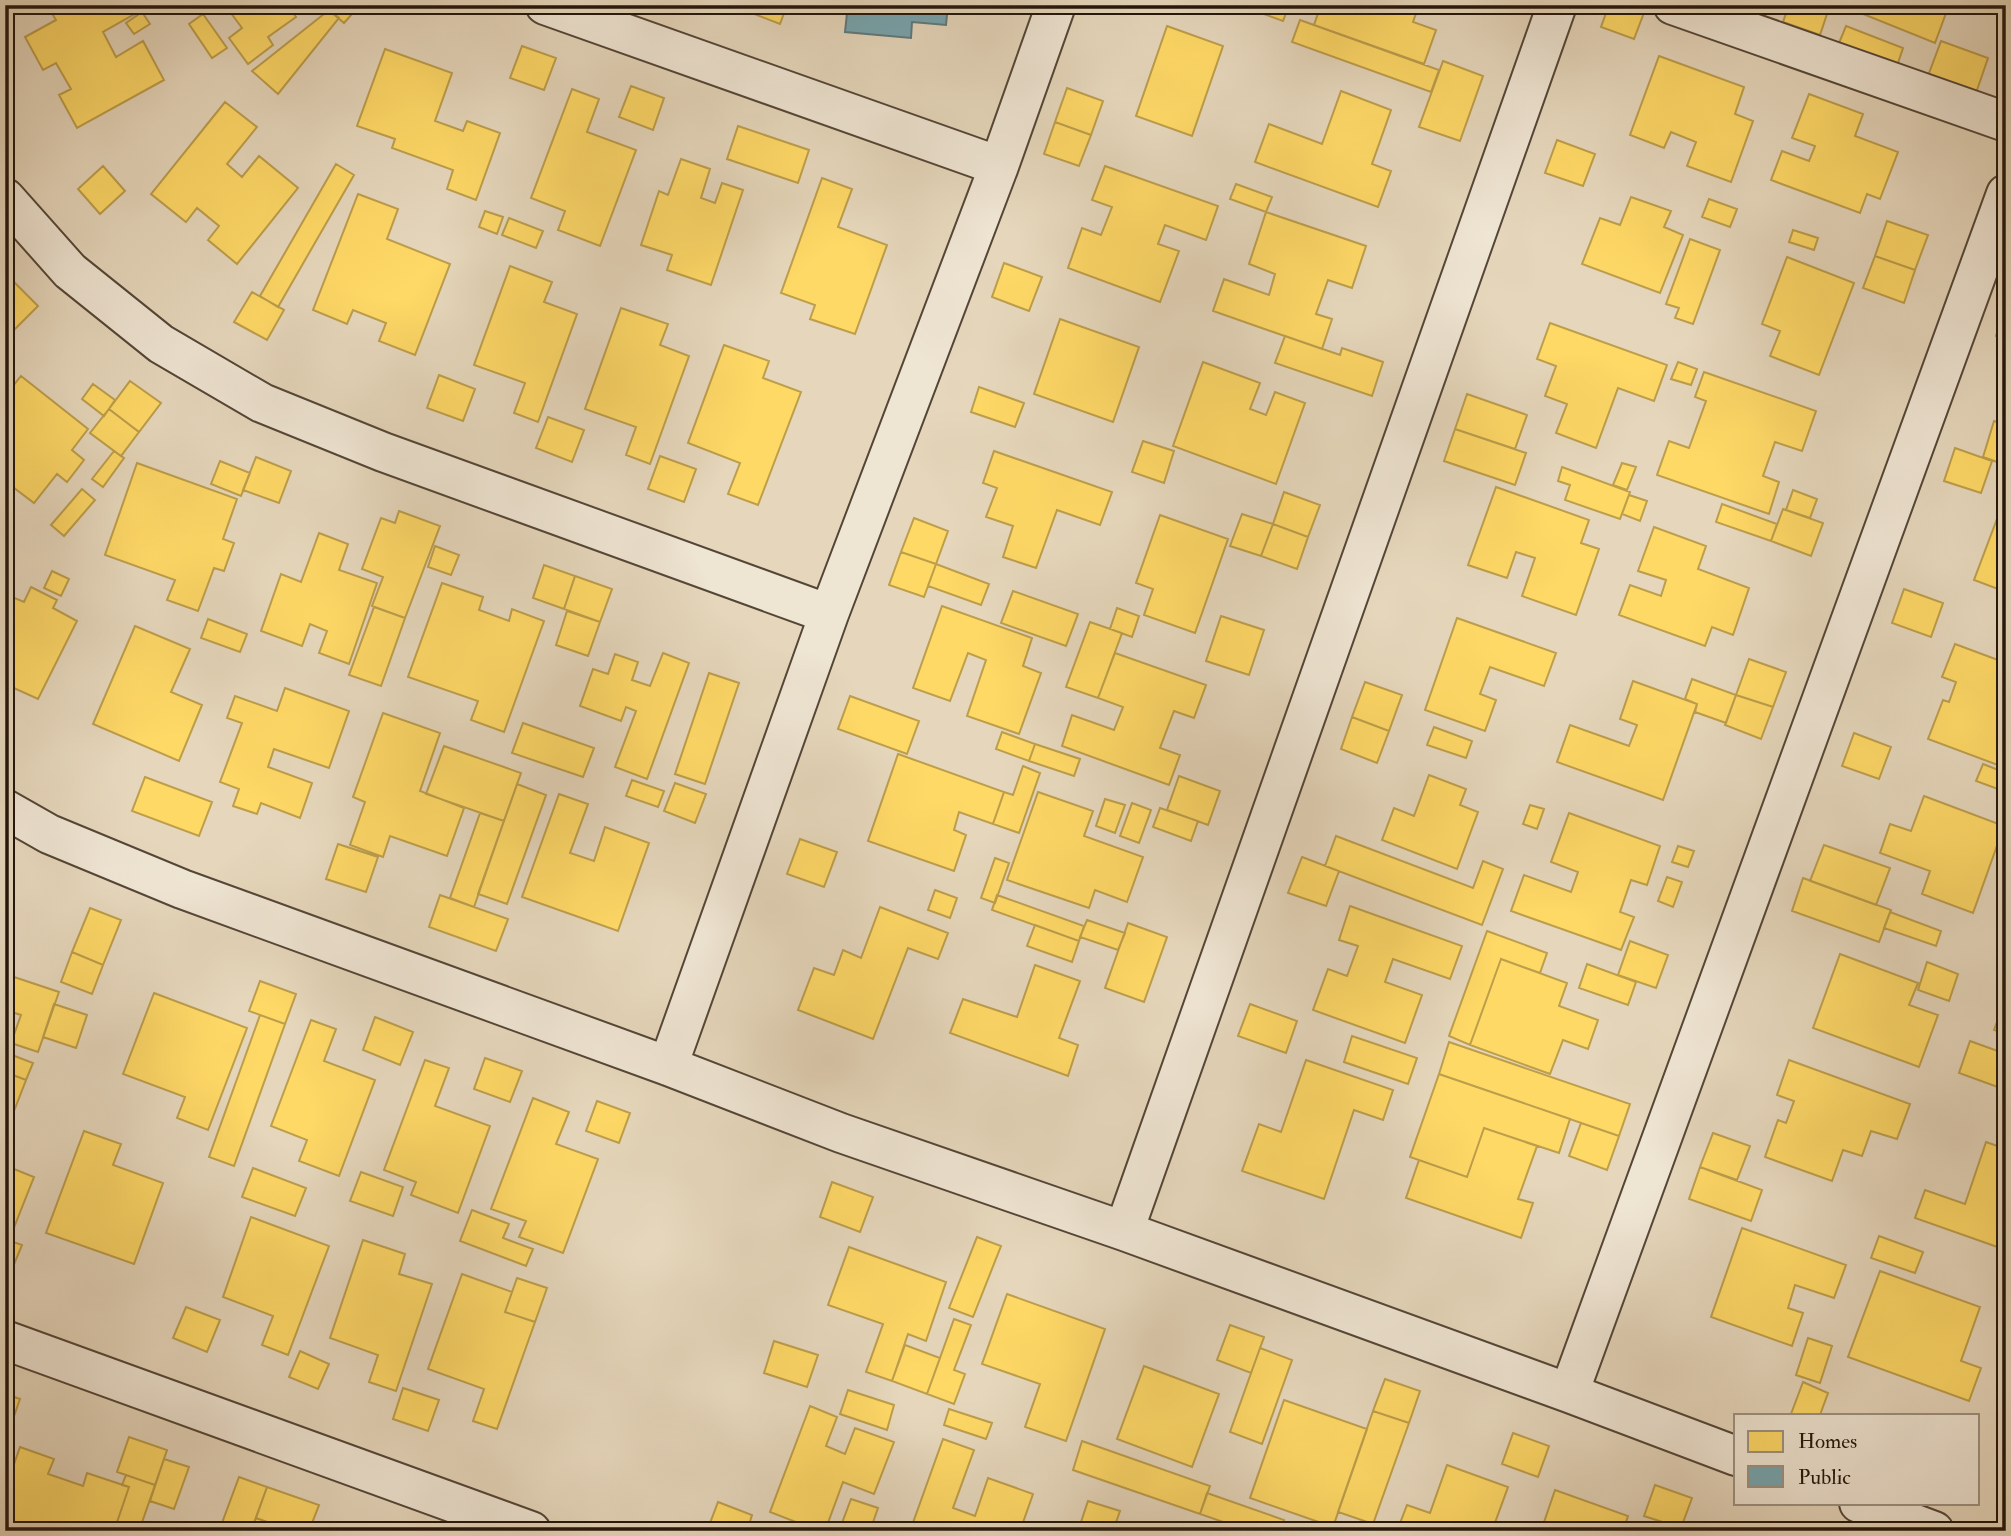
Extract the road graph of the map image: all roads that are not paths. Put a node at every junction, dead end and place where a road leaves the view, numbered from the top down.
1 (545, 5) edge
2 (1056, 5) edge
3 (1557, 5) edge
4 (1672, 5) edge
5 (2006, 122) edge
6 (999, 166) junction
7 (2006, 194) edge
8 (5, 198) edge
9 (830, 614) junction
10 (5, 809) edge
11 (668, 1066) junction
12 (1124, 1231) junction
13 (5, 1340) edge
14 (1569, 1393) junction
15 (1734, 1455) edge
16 (1862, 1504) edge
17 (520, 1529) edge
18 (1934, 1531) edge

1 - 6 street
2 - 6 street
3 - 12 street
4 - 5 street
6 - 9 street
7 - 14 street
8 - 9 street
9 - 11 street
10 - 11 street
11 - 12 street
12 - 14 street
13 - 17 street
14 - 15 street
16 - 18 street

